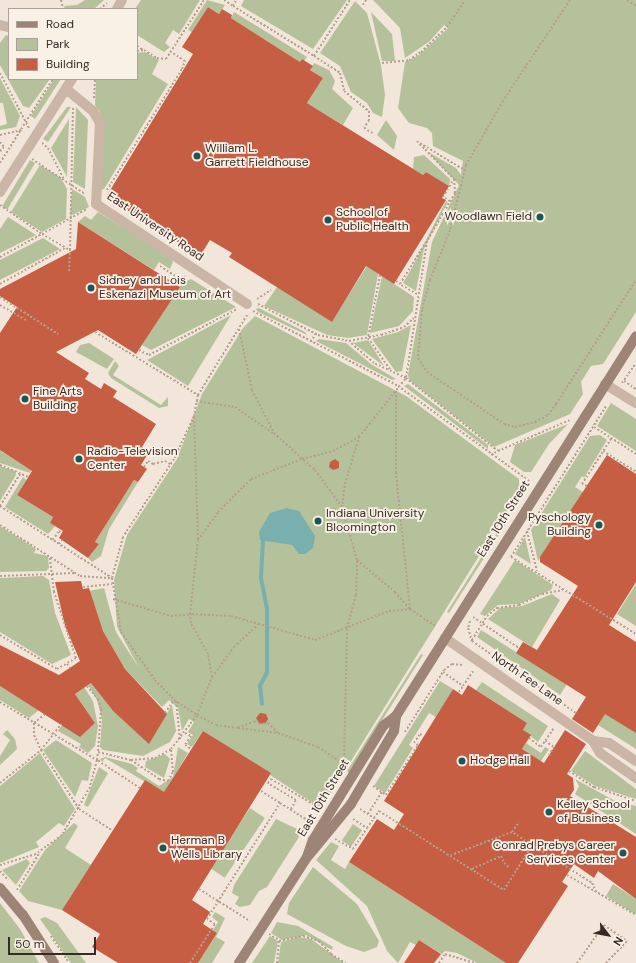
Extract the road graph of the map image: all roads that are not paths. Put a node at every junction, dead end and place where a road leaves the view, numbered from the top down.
1 (71, 80) edge
2 (66, 89) junction
3 (0, 192) edge
4 (251, 305) road end
5 (636, 337) edge
6 (605, 384) junction
7 (636, 403) edge
8 (446, 638) junction
9 (593, 741) junction
10 (636, 761) edge
11 (636, 778) edge
12 (0, 888) edge
13 (54, 963) edge
14 (239, 963) edge

1 - 2 street
2 - 3 street
2 - 4 street, East University Road
5 - 6 street, East 10th Street
6 - 7 street
6 - 8 street, East 10th Street
8 - 9 street, North Fee Lane
8 - 14 street, East 10th Street
9 - 10 street, North Fee Lane
9 - 11 street, North Fee Lane
12 - 13 street

